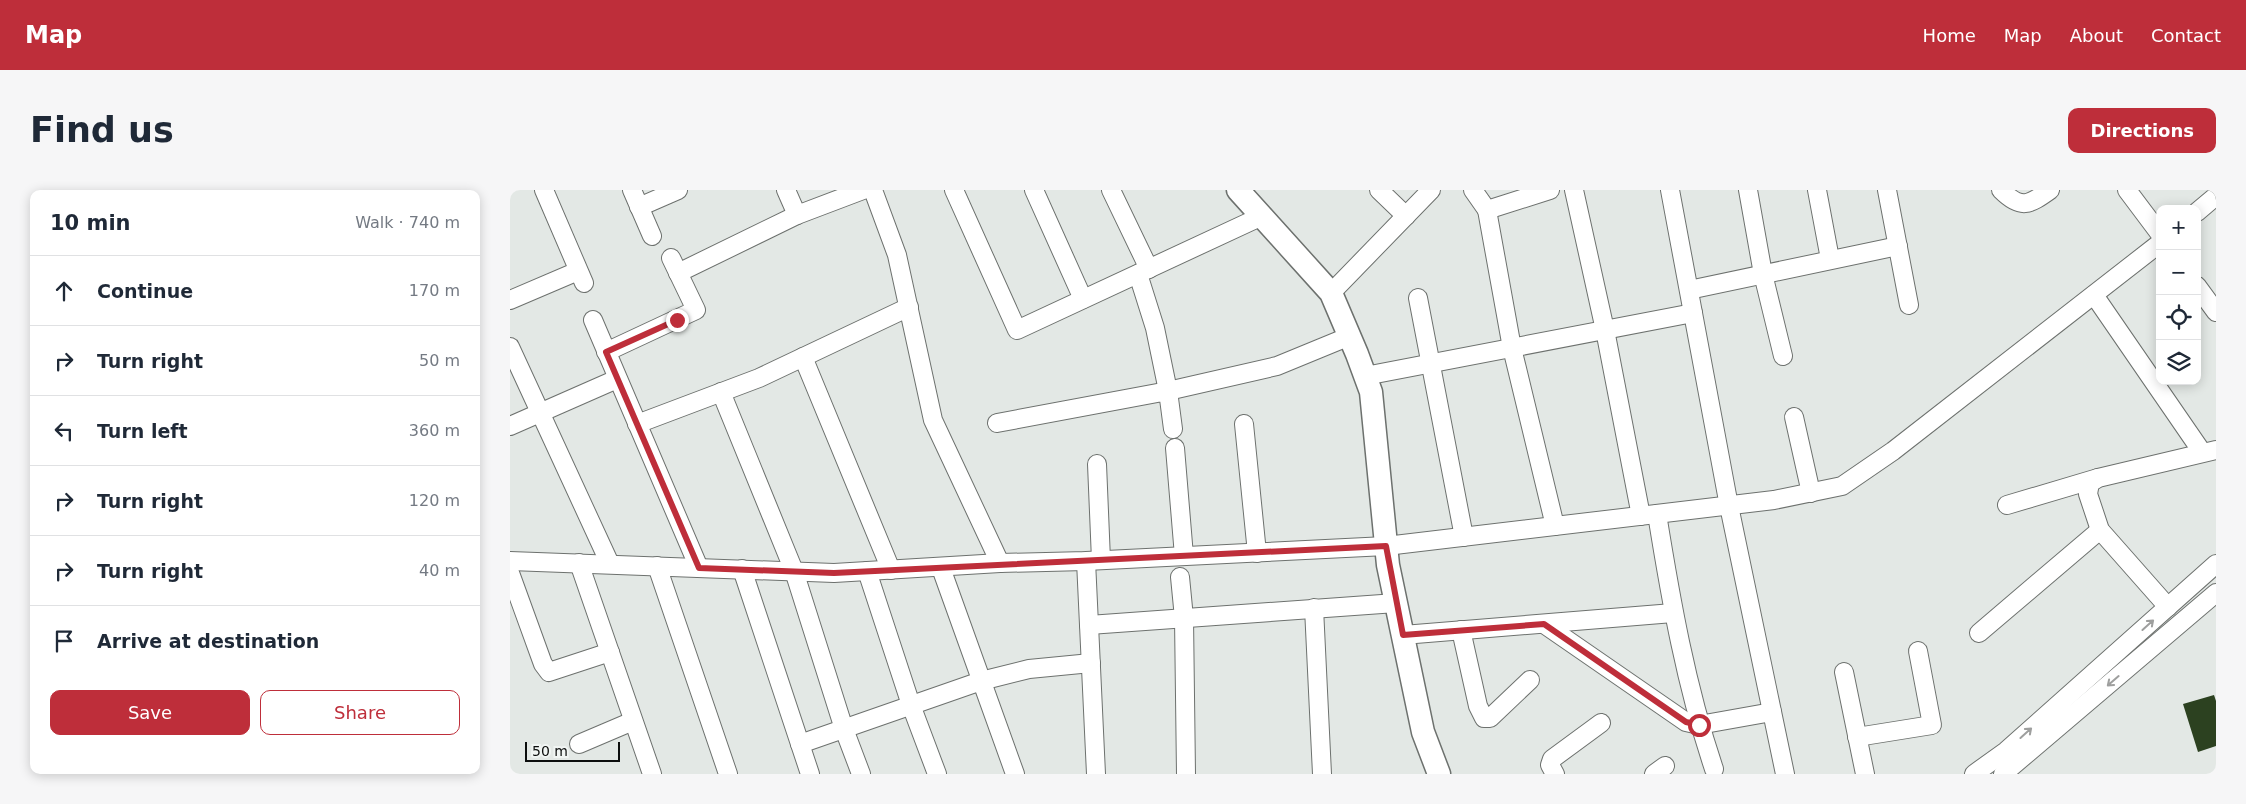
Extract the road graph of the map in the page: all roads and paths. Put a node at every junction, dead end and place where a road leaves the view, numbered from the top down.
1 (544, 190) edge
2 (632, 190) edge
3 (678, 190) edge
4 (786, 190) edge
5 (863, 190) edge
6 (873, 190) edge
7 (954, 190) edge
8 (1034, 190) edge
9 (1111, 190) edge
10 (1238, 190) edge
11 (1379, 190) edge
12 (1431, 190) edge
13 (1473, 190) edge
14 (1550, 190) edge
15 (1574, 190) edge
16 (1670, 190) edge
17 (1748, 190) edge
18 (1817, 190) edge
19 (1887, 190) edge
20 (2002, 190) edge
21 (2050, 190) edge
22 (2127, 190) edge
23 (2216, 196) edge
24 (639, 207) junction
25 (2201, 209) edge
26 (1487, 210) junction
27 (796, 215) junction
28 (1406, 216) junction
29 (1260, 217) junction
30 (2156, 229) edge
31 (652, 236) dead end
32 (1898, 246) junction
33 (2156, 246) edge
34 (1830, 259) junction
35 (1143, 271) junction
36 (1763, 274) junction
37 (1689, 290) junction
38 (2201, 291) edge
39 (1331, 293) junction
40 (2094, 295) junction
41 (1418, 298) dead end
42 (1083, 299) junction
43 (510, 300) edge
44 (1909, 305) dead end
45 (909, 307) junction
46 (2216, 312) edge
47 (1693, 313) junction
48 (593, 320) dead end
49 (1605, 330) junction
50 (1350, 336) junction
51 (510, 347) edge
52 (1512, 348) junction
53 (606, 352) junction
54 (1782, 356) dead end
55 (803, 357) junction
56 (1430, 364) junction
57 (1365, 376) junction
58 (617, 378) junction
59 (1168, 390) junction
60 (721, 392) junction
61 (541, 413) junction
62 (1794, 417) dead end
63 (997, 422) dead end
64 (637, 424) junction
65 (1244, 424) dead end
66 (510, 426) edge
67 (1173, 429) dead end
68 (1175, 448) dead end
69 (2209, 451) edge
70 (1097, 464) dead end
71 (2098, 478) junction
72 (1811, 493) junction
73 (2007, 505) dead end
74 (1729, 506) junction
75 (1649, 515) junction
76 (1555, 526) junction
77 (2100, 530) junction
78 (1464, 537) junction
79 (1386, 546) junction
80 (1257, 552) junction
81 (1184, 556) junction
82 (510, 561) edge
83 (1093, 561) junction
84 (579, 563) junction
85 (1000, 563) junction
86 (610, 564) junction
87 (2216, 564) edge
88 (657, 566) junction
89 (699, 568) junction
90 (941, 568) junction
91 (742, 569) junction
92 (891, 570) junction
93 (794, 571) junction
94 (867, 571) junction
95 (510, 573) edge
96 (1180, 577) dead end
97 (2215, 596) edge
98 (1396, 603) junction
99 (2168, 607) junction
100 (1314, 608) junction
101 (1673, 613) junction
102 (1184, 618) junction
103 (1544, 624) junction
104 (1089, 625) junction
105 (1461, 630) junction
106 (1979, 633) dead end
107 (1403, 635) junction
108 (1918, 651) dead end
109 (610, 652) junction
110 (1091, 663) junction
111 (1844, 672) dead end
112 (1530, 680) dead end
113 (981, 681) junction
114 (911, 705) junction
115 (1772, 712) junction
116 (633, 721) junction
117 (1600, 723) dead end
118 (1699, 725) junction
119 (844, 729) junction
120 (1857, 737) junction
121 (579, 744) dead end
122 (800, 744) junction
123 (2011, 766) edge
124 (1714, 769) dead end
125 (652, 774) edge
126 (728, 774) edge
127 (810, 774) edge
128 (861, 774) edge
129 (937, 774) edge
130 (1015, 774) edge
131 (1096, 774) edge
132 (1186, 774) edge
133 (1322, 774) edge
134 (1439, 774) edge
135 (1555, 774) edge
136 (1785, 774) edge
137 (1865, 774) edge
138 (1974, 774) edge

1 - 43 street
2 - 24 street
3 - 24 street
4 - 27 street
5 - 27 street
6 - 45 street
7 - 42 street
8 - 42 street
9 - 35 street
10 - 29 main road
11 - 28 street
12 - 28 street
13 - 26 street
14 - 26 street
15 - 49 street
16 - 37 street
17 - 36 street
18 - 34 street
19 - 32 street
20 - 21 street
22 - 30 street
23 - 25 street
24 - 31 street
26 - 52 street
27 - 53 street
28 - 39 street
29 - 35 street
29 - 39 main road
32 - 34 street
32 - 44 street
33 - 40 street
34 - 36 street
35 - 42 street
35 - 59 street
36 - 37 street
36 - 54 street
37 - 47 street
38 - 46 street
39 - 50 main road
40 - 69 street
40 - 72 street
41 - 56 street
45 - 55 street
45 - 85 street
47 - 49 street
47 - 74 street
48 - 53 street
49 - 52 street
49 - 75 street
50 - 57 main road
50 - 59 street
51 - 61 street
52 - 56 street
52 - 76 street
53 - 58 street
55 - 60 street
55 - 92 street
56 - 57 street
56 - 78 street
57 - 79 main road
58 - 61 street
58 - 64 street
59 - 63 street
59 - 67 street
60 - 64 street
60 - 93 street
61 - 66 street
61 - 86 street
62 - 72 street
64 - 89 street
65 - 80 street
68 - 81 street
69 - 71 street
70 - 83 street
71 - 73 street
71 - 77 street
72 - 74 street
74 - 75 street
74 - 115 street
75 - 76 street
75 - 101 street
76 - 78 street
77 - 99 street
77 - 106 street
78 - 79 street
79 - 80 street
79 - 98 main road
80 - 81 street
81 - 83 street
82 - 84 street
83 - 85 street
83 - 104 street
84 - 86 street
84 - 109 street
85 - 90 street
86 - 88 street
87 - 99 street
88 - 89 street
88 - 126 street
89 - 91 street
90 - 92 street
90 - 113 street
91 - 93 street
91 - 122 street
92 - 94 street
93 - 94 street
93 - 119 street
94 - 114 street
95 - 109 street
96 - 102 street
97 -> 123 street
98 - 100 street
98 - 107 main road
123 -> 99 street
100 - 102 street
100 - 133 street
101 - 103 street
101 - 118 street
102 - 104 street
102 - 132 street
103 - 105 street
103 - 118 street
104 - 110 street
105 - 107 street
105 - 112 street
107 - 134 main road
108 - 120 street
109 - 116 street
110 - 113 street
110 - 131 street
111 - 120 street
113 - 114 street
113 - 130 street
114 - 119 street
114 - 129 street
115 - 118 street
115 - 136 street
116 - 121 street
116 - 125 street
117 - 135 street
118 - 124 street
119 - 122 street
119 - 128 street
120 - 137 street
122 - 127 street
123 - 138 street

